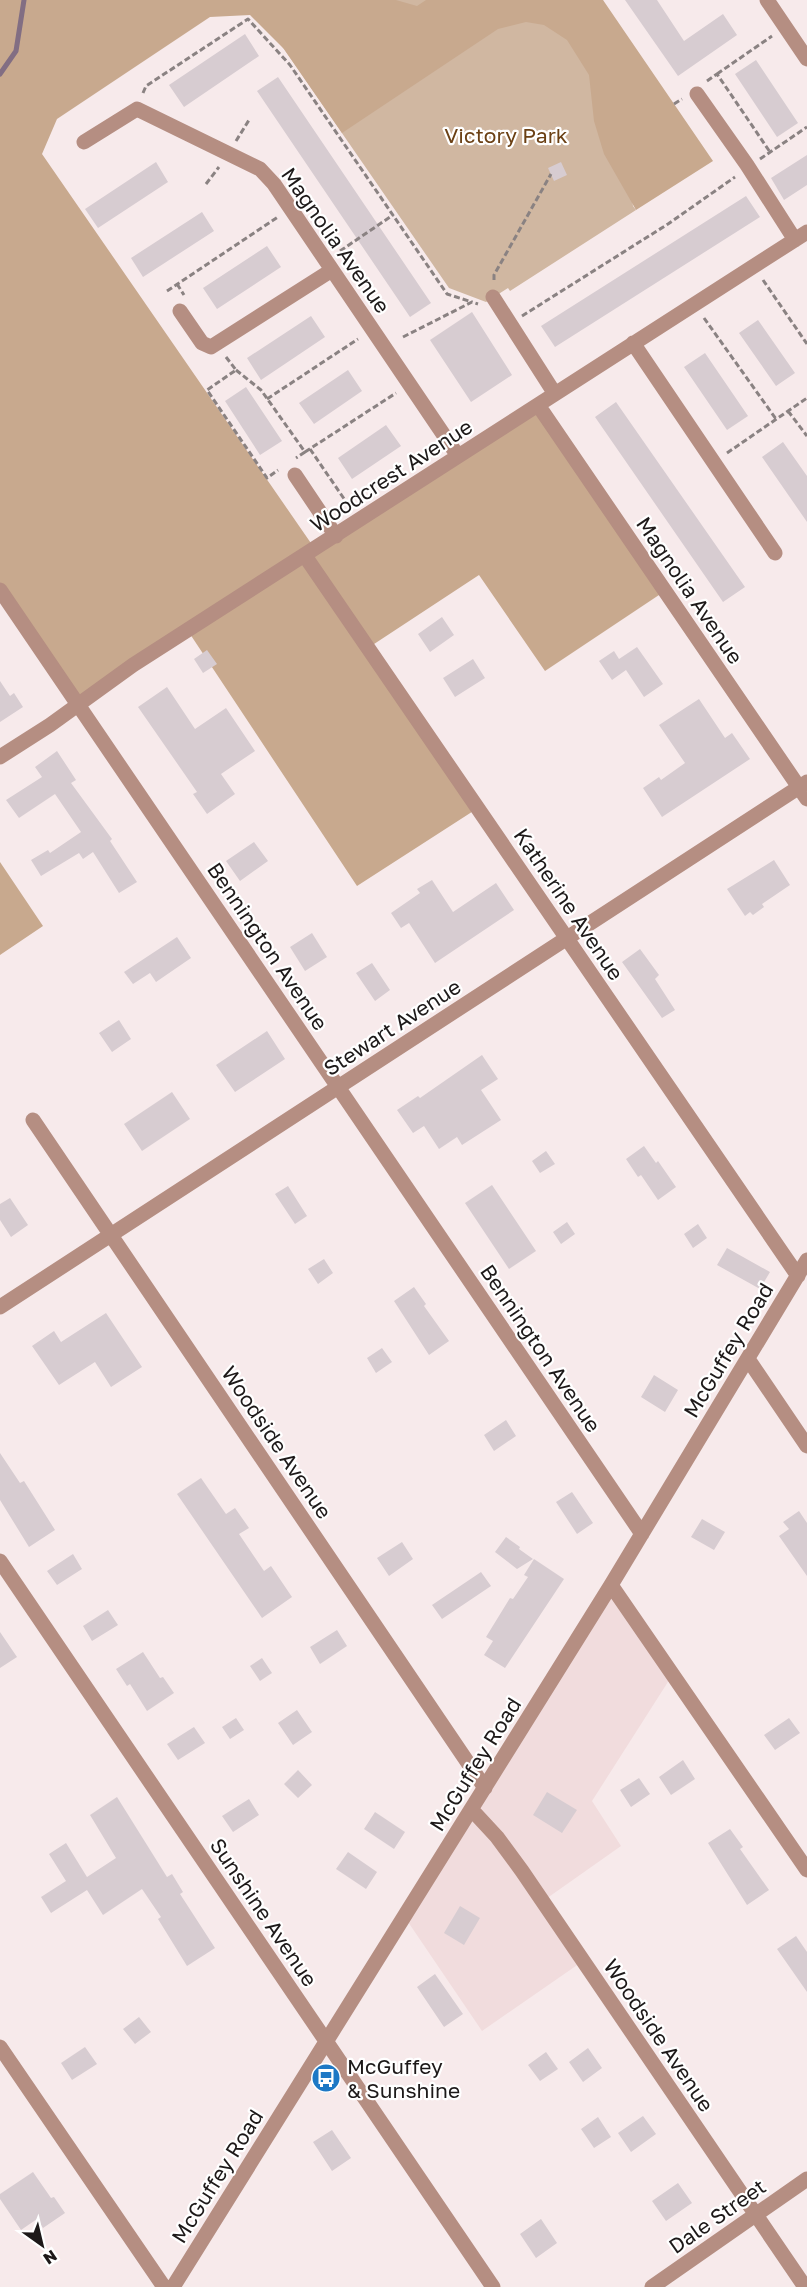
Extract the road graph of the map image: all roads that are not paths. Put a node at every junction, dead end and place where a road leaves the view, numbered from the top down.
1 (767, 0) edge
2 (807, 59) edge
3 (697, 94) dead end
4 (84, 142) dead end
5 (801, 236) edge
6 (329, 265) junction
7 (489, 302) road end
8 (180, 312) dead end
9 (633, 344) junction
10 (555, 394) junction
11 (538, 405) junction
12 (458, 456) junction
13 (291, 470) road end
14 (336, 536) junction
15 (775, 553) dead end
16 (305, 556) junction
17 (0, 590) edge
18 (78, 704) junction
19 (0, 757) edge
20 (804, 789) edge
21 (567, 939) junction
22 (339, 1087) junction
23 (33, 1120) dead end
24 (110, 1236) junction
25 (807, 1260) edge
26 (798, 1276) junction
27 (0, 1307) edge
28 (748, 1359) junction
29 (807, 1446) edge
30 (642, 1534) junction
31 (0, 1561) edge
32 (611, 1585) junction
33 (485, 1788) junction
34 (472, 1810) junction
35 (807, 1870) edge
36 (326, 2041) junction
37 (0, 2047) edge
38 (807, 2179) edge
39 (755, 2215) junction
40 (164, 2287) edge
41 (172, 2287) edge
42 (493, 2287) edge
43 (652, 2287) edge
44 (806, 2287) edge

1 - 2 street
3 - 5 street
4 - 6 street, Magnolia Avenue
5 - 9 street, Woodcrest Avenue
6 - 8 street
6 - 12 street, Magnolia Avenue
7 - 10 street
9 - 10 street, Woodcrest Avenue
9 - 15 street
10 - 11 street, Woodcrest Avenue
11 - 12 street, Woodcrest Avenue
11 - 20 street, Magnolia Avenue
12 - 14 street, Woodcrest Avenue
13 - 14 street
14 - 16 street, Woodcrest Avenue
16 - 18 street, Woodcrest Avenue
16 - 21 street, Katherine Avenue
17 - 18 street, Bennington Avenue
18 - 19 street, Woodcrest Avenue
18 - 22 street, Bennington Avenue
20 - 21 street, Stewart Avenue
21 - 22 street, Stewart Avenue
21 - 26 street, Katherine Avenue
22 - 24 street, Stewart Avenue
22 - 30 street, Bennington Avenue
23 - 24 street, Woodside Avenue
24 - 27 street, Stewart Avenue
24 - 33 street, Woodside Avenue
25 - 26 street, McGuffey Road
26 - 28 street, McGuffey Road
28 - 29 street
28 - 30 street, McGuffey Road
30 - 32 street, McGuffey Road
31 - 36 street, Sunshine Avenue
32 - 33 street, McGuffey Road
32 - 35 street
33 - 34 street, McGuffey Road
34 - 36 street, McGuffey Road
34 - 39 street, Woodside Avenue
36 - 41 street, McGuffey Road
36 - 42 street, Sunshine Avenue
37 - 40 street
38 - 39 street, Dale Street
39 - 43 street, Dale Street
39 - 44 street, Woodside Avenue

